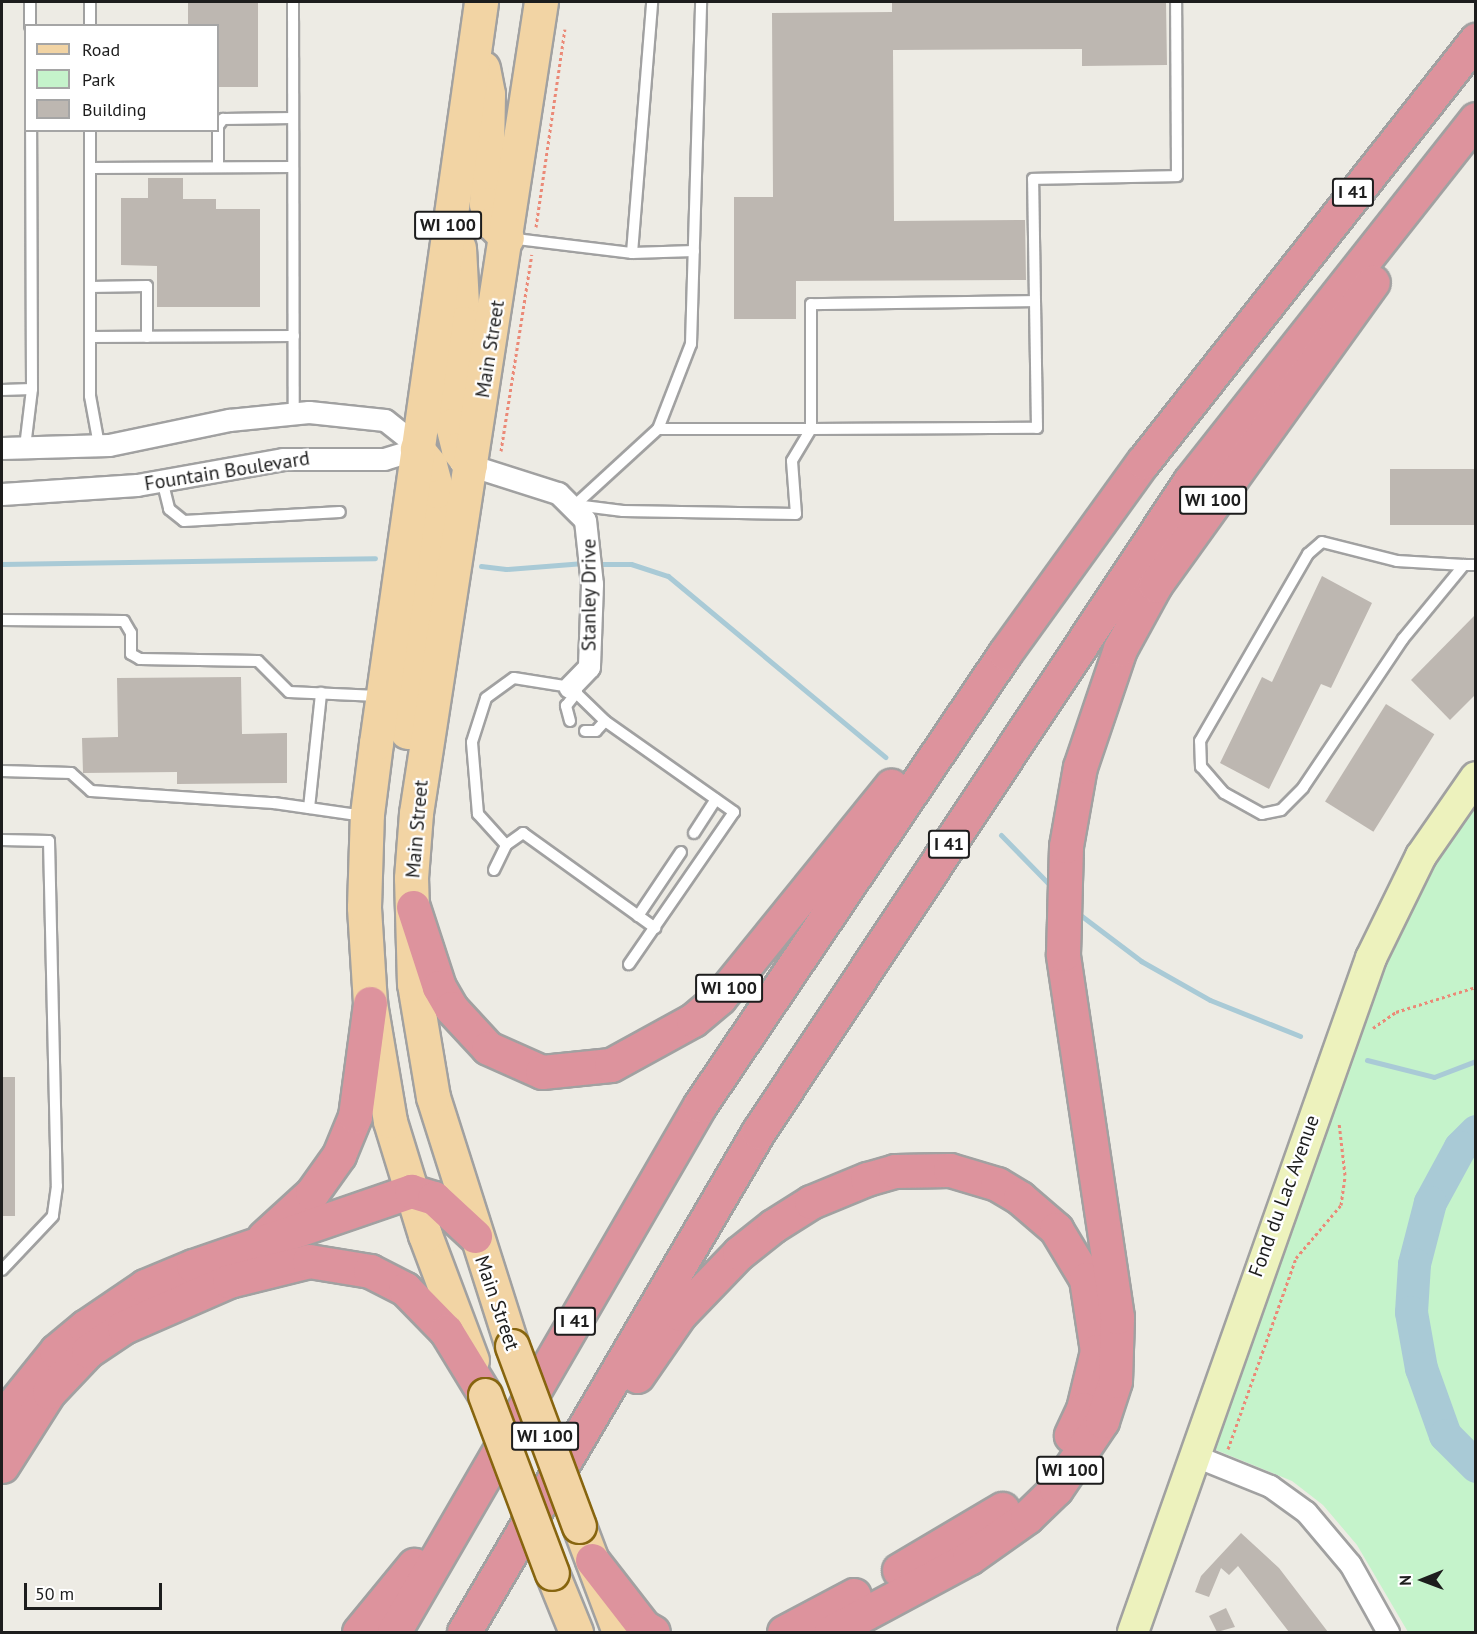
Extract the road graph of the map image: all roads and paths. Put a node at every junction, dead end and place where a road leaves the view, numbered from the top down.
1 (30, 2) edge
2 (90, 2) edge
3 (293, 2) edge
4 (482, 2) edge
5 (541, 2) edge
6 (652, 2) edge
7 (700, 2) edge
8 (1176, 2) edge
9 (30, 24) edge
10 (90, 24) edge
11 (476, 34) junction
12 (1476, 40) edge
13 (293, 118) junction
14 (1476, 119) edge
15 (219, 125) edge
16 (31, 132) edge
17 (90, 132) edge
18 (218, 132) edge
19 (1446, 156) junction
20 (293, 166) junction
21 (218, 167) junction
22 (90, 168) junction
23 (451, 204) junction
24 (507, 238) junction
25 (694, 251) junction
26 (633, 253) junction
27 (90, 287) junction
28 (1035, 301) junction
29 (294, 336) junction
30 (90, 337) junction
31 (147, 337) junction
32 (32, 389) junction
33 (2, 390) edge
34 (294, 413) junction
35 (658, 429) junction
36 (810, 429) junction
37 (99, 445) junction
38 (25, 447) junction
39 (2, 448) edge
40 (417, 449) junction
41 (470, 465) junction
42 (162, 480) junction
43 (2, 494) edge
44 (575, 505) junction
45 (340, 512) dead end
46 (1470, 565) edge
47 (2, 620) edge
48 (1005, 653) junction
49 (574, 690) junction
50 (321, 693) junction
51 (383, 697) junction
52 (570, 721) dead end
53 (605, 721) junction
54 (585, 731) dead end
55 (2, 771) edge
56 (1476, 777) edge
57 (717, 799) junction
58 (309, 808) junction
59 (367, 817) junction
60 (694, 833) dead end
61 (2, 840) edge
62 (506, 845) junction
63 (681, 852) dead end
64 (494, 870) dead end
65 (412, 893) junction
66 (638, 916) junction
67 (655, 928) junction
68 (629, 964) dead end
69 (1476, 987) edge
70 (370, 1003) junction
71 (1372, 1030) dead end
72 (1342, 1112) dead end
73 (411, 1191) junction
74 (475, 1236) junction
75 (254, 1246) junction
76 (2, 1270) edge
77 (485, 1395) junction
78 (2, 1418) edge
79 (1193, 1455) junction
80 (2, 1466) edge
81 (1223, 1466) junction
82 (476, 1490) junction
83 (592, 1560) junction
84 (502, 1566) junction
85 (359, 1632) edge
86 (394, 1632) edge
87 (464, 1632) edge
88 (576, 1632) edge
89 (620, 1632) edge
90 (653, 1632) edge
91 (784, 1632) edge
92 (831, 1632) edge
93 (1133, 1632) edge
94 (1388, 1632) edge

1 - 9 lane
2 - 10 lane
3 - 13 lane
4 - 11 main road, WI 100
5 - 24 main road, Main Street / WI 100
6 - 26 lane
7 - 25 lane
8 - 28 lane
11 - 23 main road, WI 100
11 - 24 main road
12 - 48 highway, I 41
13 - 15 lane
13 - 20 lane
14 - 19 highway, I 41
16 - 32 lane
17 - 22 lane
18 - 21 lane
19 - 84 highway, I 41
19 - 92 highway, WI 100
20 - 21 lane
20 - 29 lane
21 - 22 lane
22 - 27 lane
23 - 40 main road, WI 100
23 - 41 main road
24 - 26 lane
24 - 41 main road, Main Street / WI 100
25 - 26 lane
25 - 35 lane
27 - 30 lane
27 - 31 lane
28 - 36 lane
28 - 36 lane
29 - 31 lane
29 - 34 lane
30 - 31 lane
30 - 37 lane
32 - 33 lane
32 - 38 lane
34 - 37 street
34 - 40 street
35 - 36 lane
35 - 44 lane
36 - 44 lane
37 - 38 street
38 - 39 street
40 - 41 street
40 - 42 street, Fountain Boulevard
40 - 51 main road, WI 100
40 - 65 main road
41 - 44 street
41 - 65 main road, Main Street / WI 100
42 - 43 street, Fountain Boulevard
42 - 45 lane
44 - 49 street, Stanley Drive
46 - 46 lane
47 - 50 lane
48 - 65 highway, WI 100
48 - 82 highway, I 41
49 - 52 lane
49 - 53 lane
49 - 62 lane
50 - 51 lane
50 - 58 lane
51 - 59 main road, WI 100
53 - 54 lane
53 - 57 lane
55 - 58 lane
56 - 79 street, Fond du Lac Avenue
57 - 60 lane
57 - 67 lane
58 - 59 lane
59 - 70 main road, WI 100
61 - 76 lane
62 - 64 lane
62 - 66 lane
63 - 66 lane
65 - 74 main road, Main Street / WI 100
66 - 67 lane
67 - 68 lane
69 - 71 path
70 - 73 main road, WI 100
70 - 75 highway
72 - 81 path
73 - 74 highway
73 - 75 highway
73 - 77 main road, WI 100
74 - 83 main road, Main Street / WI 100, bridge
75 - 78 highway
77 - 80 highway
77 - 88 main road, WI 100, bridge
79 - 81 street
79 - 93 street, Fond du Lac Avenue
81 - 94 street
82 - 85 highway
82 - 86 highway, I 41
83 - 89 main road, Main Street / WI 100
83 - 90 highway
84 - 87 highway, I 41
84 - 91 highway

